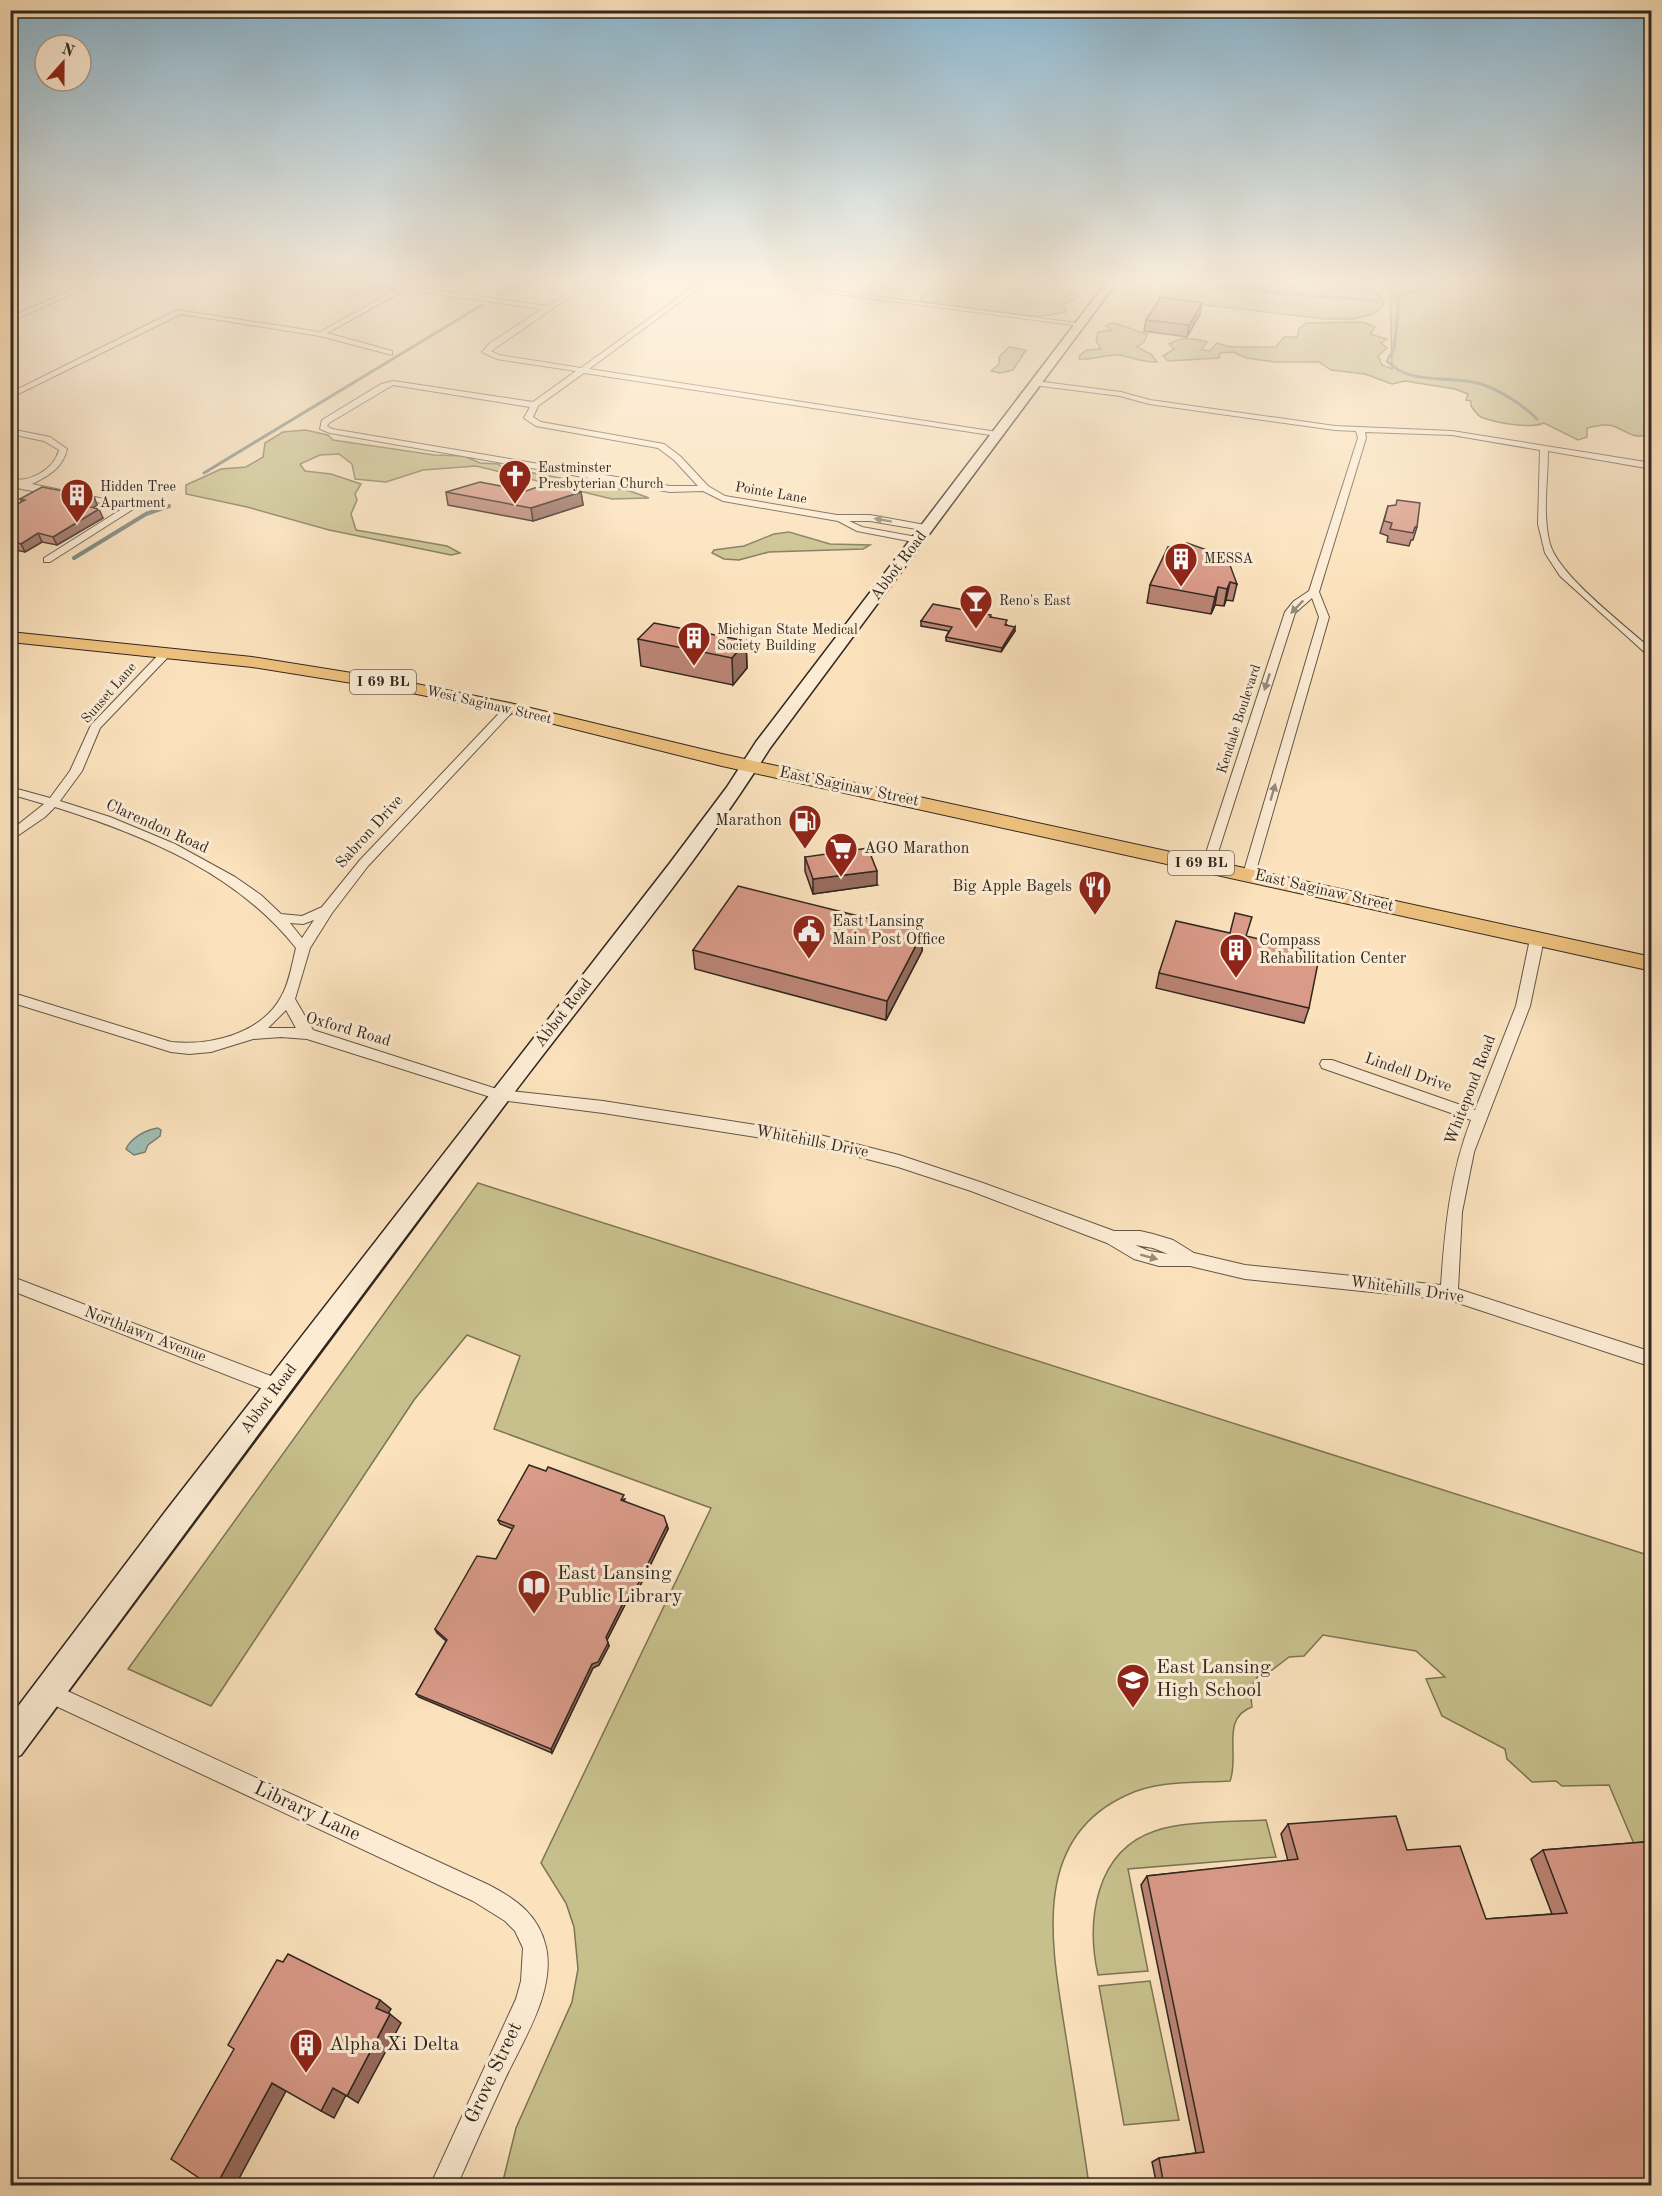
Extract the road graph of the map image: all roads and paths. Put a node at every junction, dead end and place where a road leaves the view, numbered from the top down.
1 (39, 381) edge
2 (569, 381) edge
3 (653, 381) edge
4 (1037, 381) edge
5 (1033, 387) junction
6 (10, 396) edge
7 (535, 405) junction
8 (1360, 429) junction
9 (10, 432) edge
10 (997, 434) junction
11 (1544, 448) junction
12 (1652, 466) edge
13 (10, 482) edge
14 (23, 485) junction
15 (704, 488) junction
16 (10, 492) edge
17 (837, 518) junction
18 (923, 534) junction
19 (47, 560) dead end
20 (1314, 592) junction
21 (10, 637) edge
22 (167, 652) junction
23 (1652, 656) edge
24 (510, 708) junction
25 (749, 765) junction
26 (10, 789) edge
27 (54, 801) junction
28 (10, 837) edge
29 (1208, 865) junction
30 (1249, 874) junction
31 (327, 910) junction
32 (278, 918) junction
33 (1537, 939) junction
34 (303, 948) junction
35 (1652, 964) edge
36 (10, 997) edge
37 (288, 999) junction
38 (252, 1034) junction
39 (308, 1034) junction
40 (1327, 1064) dead end
41 (500, 1095) junction
42 (1478, 1117) junction
43 (10, 1283) edge
44 (1449, 1293) junction
45 (1652, 1360) edge
46 (278, 1387) junction
47 (50, 1693) junction
48 (10, 1744) edge
49 (536, 1958) joint
50 (443, 2186) edge

1 - 6 street
2 - 7 street
3 - 10 street
4 - 5 main road, Abbot Road
5 - 8 street
5 - 10 main road, Abbot Road
7 - 15 street, Pointe Lane
7 - 15 street, Pointe Lane
8 - 11 street
8 - 20 street
9 - 14 street
10 - 18 main road, Abbot Road
11 - 12 street
11 - 23 street
13 - 14 street
14 - 16 street
14 - 19 street
15 - 17 street, Pointe Lane
18 -> 17 street
17 - 18 street
18 - 25 main road, Abbot Road
20 -> 29 street, Kendale Boulevard
30 -> 20 street
21 - 22 main road, West Saginaw Street / I 69 BL
22 - 24 main road, West Saginaw Street / I 69 BL
22 - 27 street, Sunset Lane
24 - 25 main road, West Saginaw Street / I 69 BL
24 - 31 street, Sabron Drive
25 - 29 main road, East Saginaw Street / I 69 BL
25 - 41 main road, Abbot Road
26 - 27 street, Clarendon Road
27 - 28 street, Sunset Lane
27 - 32 street, Clarendon Road
29 - 30 main road, East Saginaw Street / I 69 BL
30 - 33 main road, East Saginaw Street / I 69 BL
31 - 32 street
31 - 34 street, Sabron Drive
32 - 34 street, Clarendon Road
33 - 35 main road, East Saginaw Street / I 69 BL
33 - 42 street, Whitepond Road
34 - 37 street, Sabron Drive
36 - 38 street, Oxford Road
37 - 38 street, Sabron Drive
37 - 39 street
38 - 39 street, Oxford Road
39 - 41 street, Oxford Road
40 - 42 street, Lindell Drive
41 - 44 street, Whitehills Drive
41 - 46 main road, Abbot Road
42 - 44 street, Whitepond Road
43 - 46 street, Northlawn Avenue
44 - 45 street, Whitehills Drive
46 - 47 main road, Abbot Road
47 - 48 main road, Abbot Road
47 - 49 street, Library Lane
49 - 50 street, Grove Street

